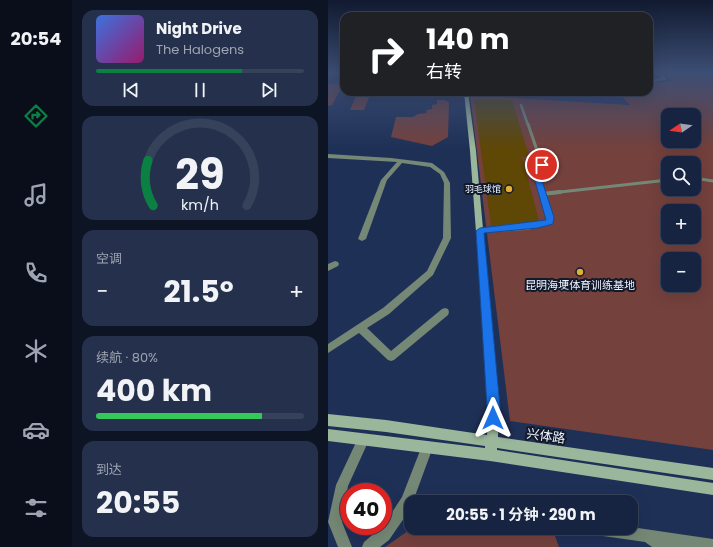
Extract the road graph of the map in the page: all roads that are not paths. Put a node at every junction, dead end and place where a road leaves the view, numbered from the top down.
1 (467, 98) edge
2 (521, 106) dead end
3 (329, 157) edge
4 (401, 161) junction
5 (701, 180) edge
6 (661, 181) edge
7 (712, 182) edge
8 (542, 194) junction
9 (480, 231) junction
10 (362, 239) dead end
11 (335, 264) dead end
12 (328, 268) edge
13 (445, 312) dead end
14 (360, 328) junction
15 (328, 349) edge
16 (328, 420) edge
17 (328, 435) edge
18 (363, 440) junction
19 (492, 442) junction
20 (427, 447) junction
21 (490, 455) junction
22 (713, 474) edge
23 (713, 489) edge
24 (414, 495) edge
25 (404, 511) edge
26 (638, 535) edge
27 (647, 536) junction
28 (713, 546) edge
29 (345, 547) edge
30 (369, 547) edge
31 (664, 547) edge

1 - 9 street
2 - 8 lane
3 - 4 street
4 - 10 street
4 - 14 street
5 - 7 lane
6 - 8 lane
8 - 9 lane
9 - 19 street
11 - 12 street
13 - 14 street
14 - 15 street
16 - 19 street, 兴体路
17 - 18 street
18 - 20 street
18 - 29 street
19 - 21 street
19 - 22 street, 兴体路
20 - 21 street
20 - 24 street
21 - 23 street
25 - 30 street
26 - 27 street
27 - 28 street
27 - 31 street

